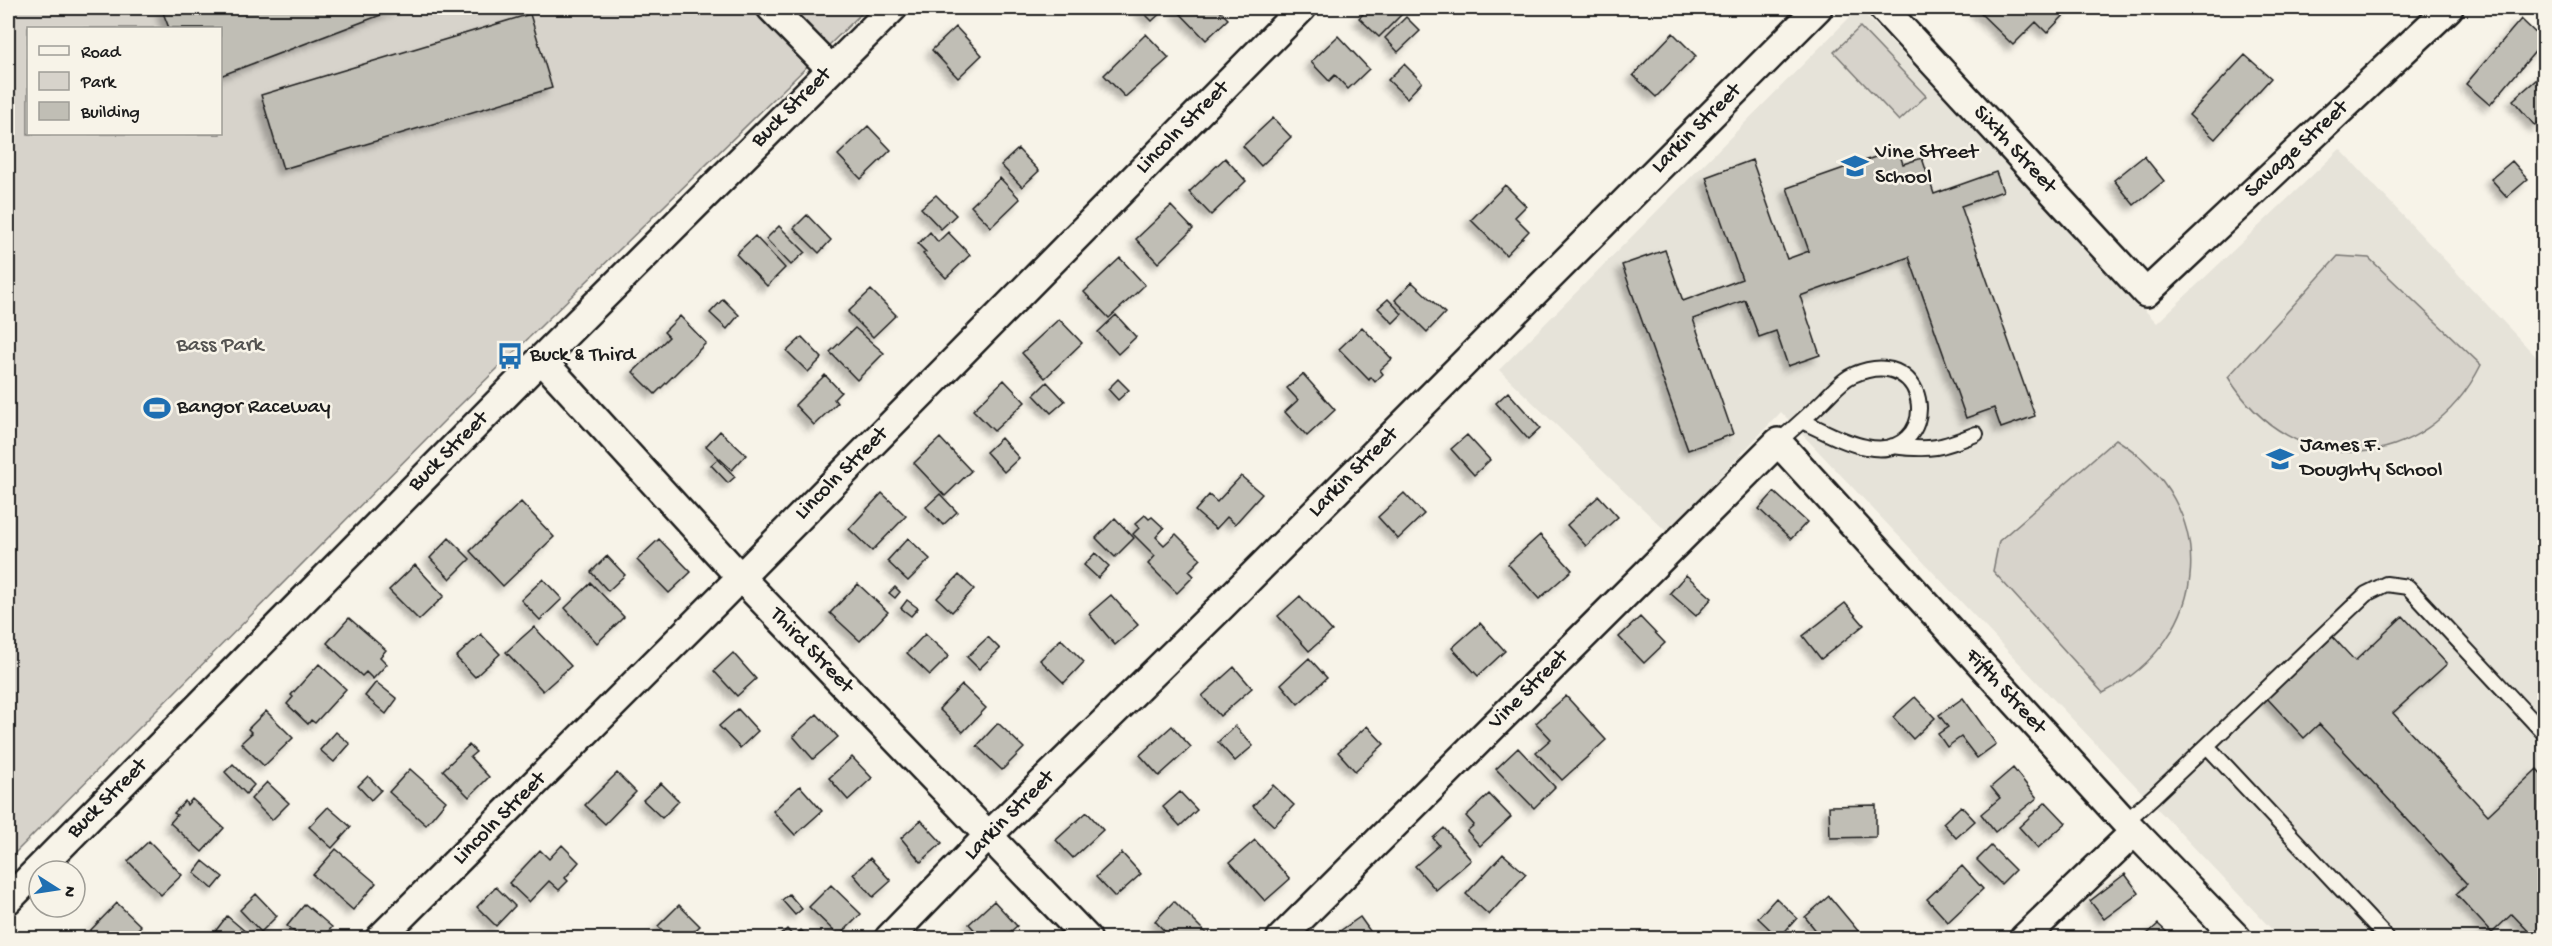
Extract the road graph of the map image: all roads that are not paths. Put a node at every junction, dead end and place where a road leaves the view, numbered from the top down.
1 (771, 8) edge
2 (893, 8) edge
3 (1302, 8) edge
4 (1818, 8) edge
5 (1882, 8) edge
6 (2449, 8) edge
7 (831, 69) junction
8 (2145, 293) joint
9 (541, 359) junction
10 (1802, 421) junction
11 (1976, 434) dead end
12 (1778, 442) junction
13 (1893, 446) junction
14 (740, 578) junction
15 (2544, 733) edge
16 (2207, 746) junction
17 (2129, 827) junction
18 (989, 835) junction
19 (8, 900) edge
20 (380, 939) edge
21 (889, 939) edge
22 (1087, 939) edge
23 (1281, 939) edge
24 (2024, 939) edge
25 (2236, 939) edge
26 (2387, 939) edge

1 - 7 street
2 - 7 street, Buck Street
3 - 14 street, Lincoln Street
4 - 18 street, Larkin Street
5 - 8 street, Sixth Street
6 - 8 street, Savage Street
7 - 9 street, Buck Street
9 - 14 street, Third Street
9 - 19 street, Buck Street
10 - 12 lane
10 - 13 lane
10 - 13 lane
11 - 13 lane
12 - 17 street, Fifth Street
12 - 23 street, Vine Street
14 - 18 street, Third Street
14 - 20 street, Lincoln Street
15 - 16 lane
16 - 17 lane
16 - 26 lane
17 - 24 street
17 - 25 street, Fifth Street
18 - 21 street, Larkin Street
18 - 22 street, Third Street

